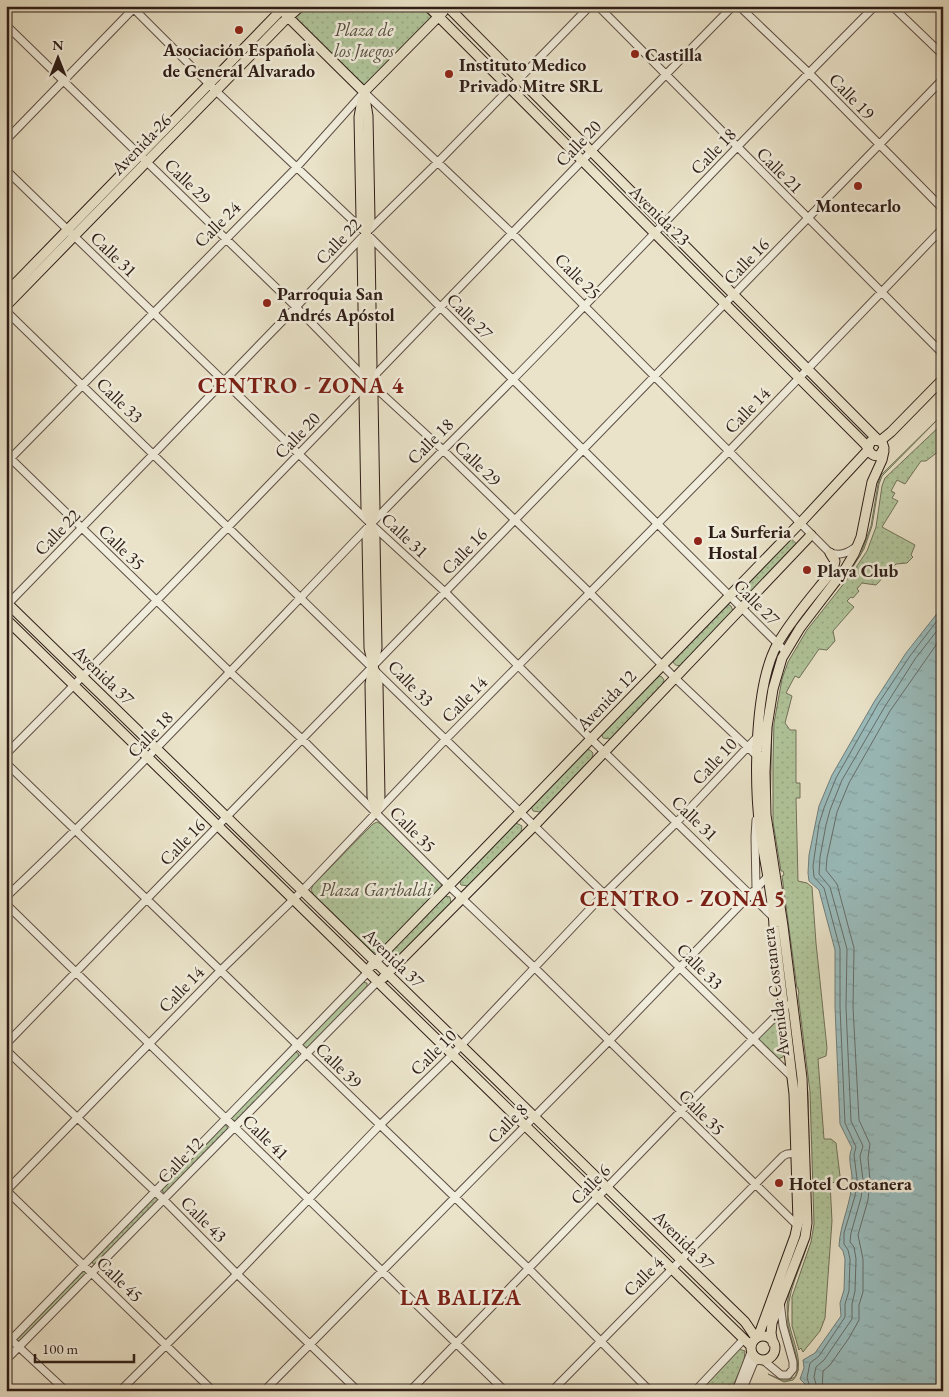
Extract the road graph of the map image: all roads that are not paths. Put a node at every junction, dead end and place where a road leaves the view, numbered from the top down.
1 (301, 6) edge
2 (428, 6) edge
3 (590, 6) edge
4 (598, 6) edge
5 (733, 6) edge
6 (739, 6) edge
7 (875, 6) edge
8 (892, 6) edge
9 (133, 7) edge
10 (448, 7) edge
11 (281, 8) edge
12 (439, 16) junction
13 (289, 18) junction
14 (6, 25) edge
15 (943, 55) edge
16 (809, 73) junction
17 (665, 76) junction
18 (518, 79) junction
19 (943, 79) edge
20 (64, 81) junction
21 (212, 87) junction
22 (510, 88) junction
23 (364, 92) junction
24 (6, 140) edge
25 (879, 145) junction
26 (737, 148) junction
27 (591, 151) junction
28 (143, 159) junction
29 (582, 160) junction
30 (438, 162) junction
31 (296, 168) junction
32 (6, 170) edge
33 (943, 209) edge
34 (808, 219) junction
35 (664, 224) junction
36 (943, 228) edge
37 (71, 233) junction
38 (366, 233) junction
39 (655, 233) junction
40 (513, 234) junction
41 (226, 238) junction
42 (6, 293) edge
43 (881, 293) junction
44 (734, 295) junction
45 (725, 304) junction
46 (6, 306) edge
47 (585, 306) junction
48 (296, 307) junction
49 (440, 308) junction
50 (6, 311) edge
51 (153, 312) junction
52 (943, 354) edge
53 (807, 369) junction
54 (655, 376) junction
55 (799, 378) junction
56 (943, 379) edge
57 (513, 380) junction
58 (224, 381) junction
59 (368, 381) junction
60 (82, 385) junction
61 (882, 445) junction
62 (442, 449) junction
63 (868, 449) junction
64 (583, 450) junction
65 (729, 451) junction
66 (154, 454) junction
67 (299, 454) junction
68 (8, 458) edge
69 (515, 520) junction
70 (657, 523) junction
71 (800, 523) junction
72 (371, 524) junction
73 (229, 526) junction
74 (82, 529) junction
75 (811, 535) junction
76 (858, 545) junction
77 (830, 553) junction
78 (445, 592) junction
79 (589, 592) junction
80 (301, 596) junction
81 (730, 596) junction
82 (157, 600) junction
83 (7, 604) edge
84 (742, 608) junction
85 (6, 619) edge
86 (778, 644) junction
87 (785, 652) junction
88 (373, 666) junction
89 (518, 666) junction
90 (662, 666) junction
91 (230, 672) junction
92 (82, 677) junction
93 (674, 678) junction
94 (74, 685) junction
95 (762, 736) junction
96 (302, 739) junction
97 (591, 739) junction
98 (445, 740) junction
99 (748, 747) junction
100 (156, 748) junction
101 (604, 751) junction
102 (6, 754) edge
103 (757, 756) junction
104 (148, 758) junction
105 (6, 763) edge
106 (758, 799) junction
107 (520, 812) junction
108 (376, 813) junction
109 (226, 817) junction
110 (677, 822) junction
111 (218, 826) junction
112 (534, 826) junction
113 (76, 831) junction
114 (769, 875) junction
115 (448, 885) junction
116 (756, 888) junction
117 (302, 891) junction
118 (604, 894) junction
119 (750, 894) junction
120 (6, 896) edge
121 (148, 898) junction
122 (462, 898) junction
123 (293, 900) junction
124 (6, 904) edge
125 (778, 919) junction
126 (374, 962) junction
127 (679, 967) junction
128 (535, 968) junction
129 (220, 971) junction
130 (77, 972) junction
131 (367, 973) junction
132 (388, 974) junction
133 (377, 982) junction
134 (792, 1000) junction
135 (784, 1008) junction
136 (752, 1039) junction
137 (609, 1041) junction
138 (6, 1044) edge
139 (149, 1044) junction
140 (297, 1045) junction
141 (461, 1046) junction
142 (6, 1050) edge
143 (306, 1054) junction
144 (452, 1055) junction
145 (792, 1077) junction
146 (680, 1112) junction
147 (534, 1117) junction
148 (226, 1118) junction
149 (77, 1119) junction
150 (380, 1125) junction
151 (525, 1126) junction
152 (235, 1127) junction
153 (800, 1153) junction
154 (754, 1184) junction
155 (607, 1188) junction
156 (6, 1190) edge
157 (155, 1191) junction
158 (454, 1197) junction
159 (598, 1197) junction
160 (308, 1199) junction
161 (164, 1200) junction
162 (798, 1226) junction
163 (680, 1260) junction
164 (84, 1265) junction
165 (671, 1269) junction
166 (529, 1270) junction
167 (382, 1271) junction
168 (92, 1273) junction
169 (237, 1274) junction
170 (780, 1302) junction
171 (8, 1340) edge
172 (600, 1341) junction
173 (752, 1342) junction
174 (773, 1342) junction
175 (456, 1343) junction
176 (166, 1344) junction
177 (311, 1345) junction
178 (19, 1347) junction
179 (6, 1360) edge
180 (761, 1360) junction
181 (66, 1391) edge
182 (120, 1391) edge
183 (213, 1391) edge
184 (264, 1391) edge
185 (358, 1391) edge
186 (410, 1391) edge
187 (505, 1391) edge
188 (552, 1391) edge
189 (650, 1391) edge
190 (694, 1391) edge
191 (736, 1391) edge
192 (742, 1391) edge

1 - 13 main road, Avenida 26
2 - 12 main road, Avenida 23
3 - 18 street, Calle 22
4 - 17 street, Calle 21
5 - 17 street, Calle 20
6 - 16 street, Calle 19
7 - 16 street, Calle 18
8 - 15 street
9 - 20 street
9 - 21 street, Calle 27
10 - 12 main road, Calle 24
10 - 18 main road, Avenida 23
11 - 13 main road, Calle 25
11 - 21 main road, Avenida 26
12 - 22 main road, Avenida 23
12 - 23 main road, Calle 24
13 - 21 main road, Avenida 26
13 - 23 main road, Calle 25
14 - 20 street, Calle 29
16 - 25 street, Calle 19
16 - 26 street, Calle 18
17 - 26 street, Calle 21
17 - 27 street, Calle 20
18 - 22 street, Calle 22
18 - 27 main road, Avenida 23
19 - 25 street, Calle 16
20 - 24 street
20 - 28 street, Calle 29
21 - 28 main road, Avenida 26
21 - 31 street, Calle 27
22 - 29 main road, Avenida 23
22 - 30 street, Calle 22
23 - 30 street, Calle 25
23 - 31 street, Calle 24
23 - 38 main road
25 - 33 street, Calle 19
25 - 34 street, Calle 16
26 - 34 street, Calle 21
26 - 35 street, Calle 18
27 - 29 street, Calle 20
27 - 35 main road, Avenida 23
28 - 37 main road, Avenida 26
28 - 41 street, Calle 29
29 - 39 main road, Avenida 23
29 - 40 street, Calle 20
30 - 38 street, Calle 22
30 - 40 street, Calle 25
31 - 38 street, Calle 27
31 - 41 street, Calle 24
32 - 37 street, Calle 31
34 - 43 street, Calle 21
34 - 44 street, Calle 16
35 - 39 street, Calle 18
35 - 44 main road, Avenida 23
36 - 43 street, Calle 14
37 - 42 main road, Avenida 26
37 - 46 main road, Avenida 26
37 - 51 street, Calle 31
38 - 48 street, Calle 22
38 - 49 street, Calle 27
38 - 59 main road
39 - 45 main road, Avenida 23
39 - 47 street, Calle 18
40 - 47 street, Calle 25
40 - 49 street, Calle 20
41 - 48 street, Calle 29
41 - 51 street, Calle 24
43 - 52 street, Calle 21
43 - 53 street, Calle 14
44 - 45 street, Calle 16
44 - 53 main road, Avenida 23
45 - 54 street, Calle 16
45 - 55 main road, Avenida 23
47 - 54 street, Calle 25
47 - 57 street, Calle 18
48 - 58 street, Calle 22
48 - 59 street, Calle 29
49 - 57 street, Calle 27
49 - 59 street, Calle 20
50 - 60 street, Calle 33
51 - 58 street, Calle 31
51 - 60 street, Calle 24
53 - 55 street, Calle 14
53 - 61 main road, Avenida 23
54 - 64 street, Calle 16
54 - 65 street, Calle 25
55 - 63 main road, Avenida 23
55 - 65 street, Calle 14
56 - 61 main road
57 - 62 street, Calle 18
57 - 64 street, Calle 27
58 - 66 street, Calle 22
58 - 67 street, Calle 31
59 - 62 street, Calle 29
59 - 67 street, Calle 20
59 - 72 main road
60 - 66 street, Calle 33
60 - 68 street, Calle 24
61 - 63 main road
61 - 63 main road
61 - 76 main road, Avenida Costanera
62 - 69 street, Calle 29
62 - 72 street, Calle 18
63 - 71 main road, Avenida 12
64 - 69 street, Calle 16
64 - 70 street, Calle 27
65 - 70 street, Calle 14
65 - 71 street, Calle 25
66 - 73 street, Calle 33
66 - 74 street, Calle 22
67 - 72 street, Calle 31
67 - 73 street, Calle 20
68 - 74 street, Calle 35
69 - 78 street, Calle 16
69 - 79 street, Calle 29
70 - 79 street, Calle 14
70 - 81 street, Calle 27
71 - 75 street, Calle 25
71 - 81 main road, Avenida 12
72 - 78 street, Calle 31
72 - 80 street, Calle 18
72 - 88 main road
73 - 80 street, Calle 33
73 - 82 street, Calle 20
74 - 82 street, Calle 35
74 - 83 street, Calle 22
75 - 77 street, Calle 25
75 - 84 main road, Avenida 12
76 - 77 street
76 - 87 main road, Avenida Costanera
77 - 86 main road, Avenida Costanera
78 - 88 street, Calle 16
78 - 89 street, Calle 31
79 - 89 street, Calle 14
79 - 90 street, Calle 29
80 - 88 street, Calle 33
80 - 91 street, Calle 18
81 - 84 street, Calle 27
81 - 90 main road, Avenida 12
82 - 91 street, Calle 35
82 - 92 street, Calle 20
83 - 92 main road, Avenida 37
84 - 86 street, Calle 27
84 - 93 main road, Avenida 12
85 - 94 main road, Avenida 37
86 - 87 street, Calle 27
86 - 95 main road, Avenida Costanera
87 - 95 main road, Avenida Costanera
88 - 96 street, Calle 16
88 - 98 street, Calle 33
88 - 108 main road
89 - 97 street, Calle 31
89 - 98 street, Calle 14
90 - 93 street, Calle 29
90 - 97 main road, Avenida 12
91 - 96 street, Calle 35
91 - 100 street, Calle 18
92 - 94 street, Calle 20
92 - 100 main road, Avenida 37
93 - 99 street, Calle 29
93 - 101 main road, Avenida 12
94 - 102 street, Calle 20
94 - 104 main road, Avenida 37
95 - 99 street, Calle 10
95 - 103 main road, Avenida Costanera
95 - 125 main road, Avenida Costanera
96 - 108 street, Calle 35
96 - 109 street, Calle 16
97 - 101 street, Calle 31
97 - 107 main road, Avenida 12
98 - 107 street, Calle 33
98 - 108 street, Calle 14
99 - 103 street, Calle 29
99 - 110 street, Calle 10
100 - 104 street, Calle 18
100 - 109 main road, Avenida 37
101 - 110 street, Calle 31
101 - 112 main road, Avenida 12
103 - 106 main road, Avenida Costanera
104 - 111 main road, Avenida 37
104 - 113 street, Calle 18
105 - 113 street, Calle 39
106 - 114 main road, Avenida Costanera
106 - 116 street
107 - 112 street, Calle 33
107 - 115 main road, Avenida 12
108 - 115 street, Calle 35
108 - 117 street, Calle 14
109 - 111 street, Calle 16
109 - 117 main road, Avenida 37
110 - 118 street, Calle 10
110 - 119 street, Calle 31
111 - 121 street, Calle 16
111 - 123 main road, Avenida 37
112 - 118 street, Calle 33
112 - 122 main road, Avenida 12
113 - 120 street, Calle 18
113 - 121 street, Calle 39
114 - 116 street, Calle 8
114 - 125 main road, Avenida Costanera
115 - 122 street, Calle 35
115 - 126 main road, Avenida 12
116 - 119 street, Calle 8
117 - 123 street, Calle 14
117 - 126 main road, Avenida 37
118 - 127 street, Calle 33
118 - 128 street, Calle 10
119 - 125 street, Calle 31
119 - 127 street, Calle 8
121 - 129 street, Calle 39
121 - 130 street, Calle 16
122 - 128 street, Calle 35
122 - 132 main road, Avenida 12
123 - 129 street, Calle 14
123 - 131 main road, Avenida 37
124 - 130 street, Calle 41
125 - 134 main road, Avenida Costanera
125 - 135 main road, Avenida Costanera
126 - 131 main road, Avenida 12
126 - 132 main road, Avenida 37
127 - 136 street, Calle 33
127 - 137 street, Calle 8
128 - 137 street, Calle 35
128 - 141 street, Calle 10
129 - 139 street, Calle 14
129 - 140 street, Calle 39
130 - 138 street, Calle 16
130 - 139 street, Calle 41
131 - 133 main road, Avenida 37
131 - 140 street, Calle 12
132 - 133 main road, Avenida 12
132 - 141 main road, Avenida 37
133 - 143 street, Calle 12
133 - 144 main road, Avenida 37
134 - 135 street, Calle 6
134 - 153 main road, Avenida Costanera
135 - 136 street, Calle 6
135 - 145 main road, Avenida Costanera
136 - 145 street, Calle 33
136 - 146 street, Calle 6
137 - 146 street, Calle 35
137 - 147 street, Calle 8
139 - 148 street, Calle 41
139 - 149 street, Calle 14
140 - 143 street, Calle 39
140 - 148 street, Calle 12
141 - 144 street, Calle 10
141 - 147 main road, Avenida 37
142 - 149 street, Calle 43
143 - 150 street, Calle 39
143 - 152 street, Calle 12
144 - 150 street, Calle 10
144 - 151 main road, Avenida 37
145 - 153 main road, Avenida Costanera
146 - 154 street, Calle 35
146 - 155 street, Calle 6
147 - 151 street, Calle 8
147 - 155 main road, Avenida 37
148 - 152 street, Calle 41
148 - 157 street, Calle 12
149 - 156 street, Calle 14
149 - 157 street, Calle 43
150 - 158 street, Calle 39
150 - 160 street, Calle 10
151 - 158 street, Calle 8
151 - 159 main road, Avenida 37
152 - 160 street, Calle 41
152 - 161 street, Calle 12
153 - 154 street, Calle 4
153 - 162 main road, Avenida Costanera
153 - 170 main road, Avenida Costanera
154 - 162 street, Calle 35
154 - 163 street, Calle 4
155 - 159 street, Calle 6
155 - 163 main road, Avenida 37
156 - 164 street, Calle 45
157 - 161 street, Calle 43
157 - 164 street, Calle 12
158 - 166 street, Calle 39
158 - 167 street, Calle 8
159 - 165 main road, Avenida 37
159 - 166 street, Calle 6
160 - 167 street, Calle 41
160 - 169 street, Calle 10
161 - 168 street, Calle 12
161 - 169 street, Calle 43
162 - 173 main road, Avenida Costanera
163 - 165 street, Calle 4
163 - 173 main road, Avenida 37
164 - 168 street, Calle 45
164 - 171 street, Calle 12
165 - 172 street, Calle 4
165 - 173 main road, Avenida 37
166 - 172 street, Calle 39
166 - 175 street, Calle 6
167 - 175 street, Calle 41
167 - 177 street, Calle 8
168 - 176 street, Calle 45
168 - 178 street, Calle 12
169 - 176 street, Calle 10
169 - 177 street, Calle 43
170 - 174 main road, Avenida Costanera
170 - 180 street
171 - 178 street
172 - 188 street, Calle 4
172 - 189 street, Calle 39
173 - 174 main road
173 - 180 main road
173 - 190 street
173 - 191 street, Avenida Costanera
174 - 180 main road
175 - 186 street, Calle 6
175 - 187 street, Calle 41
176 - 182 street, Calle 10
176 - 183 street, Calle 45
177 - 184 street, Calle 8
177 - 185 street, Calle 43
178 - 179 street, Calle 12
178 - 181 street
180 - 192 street

